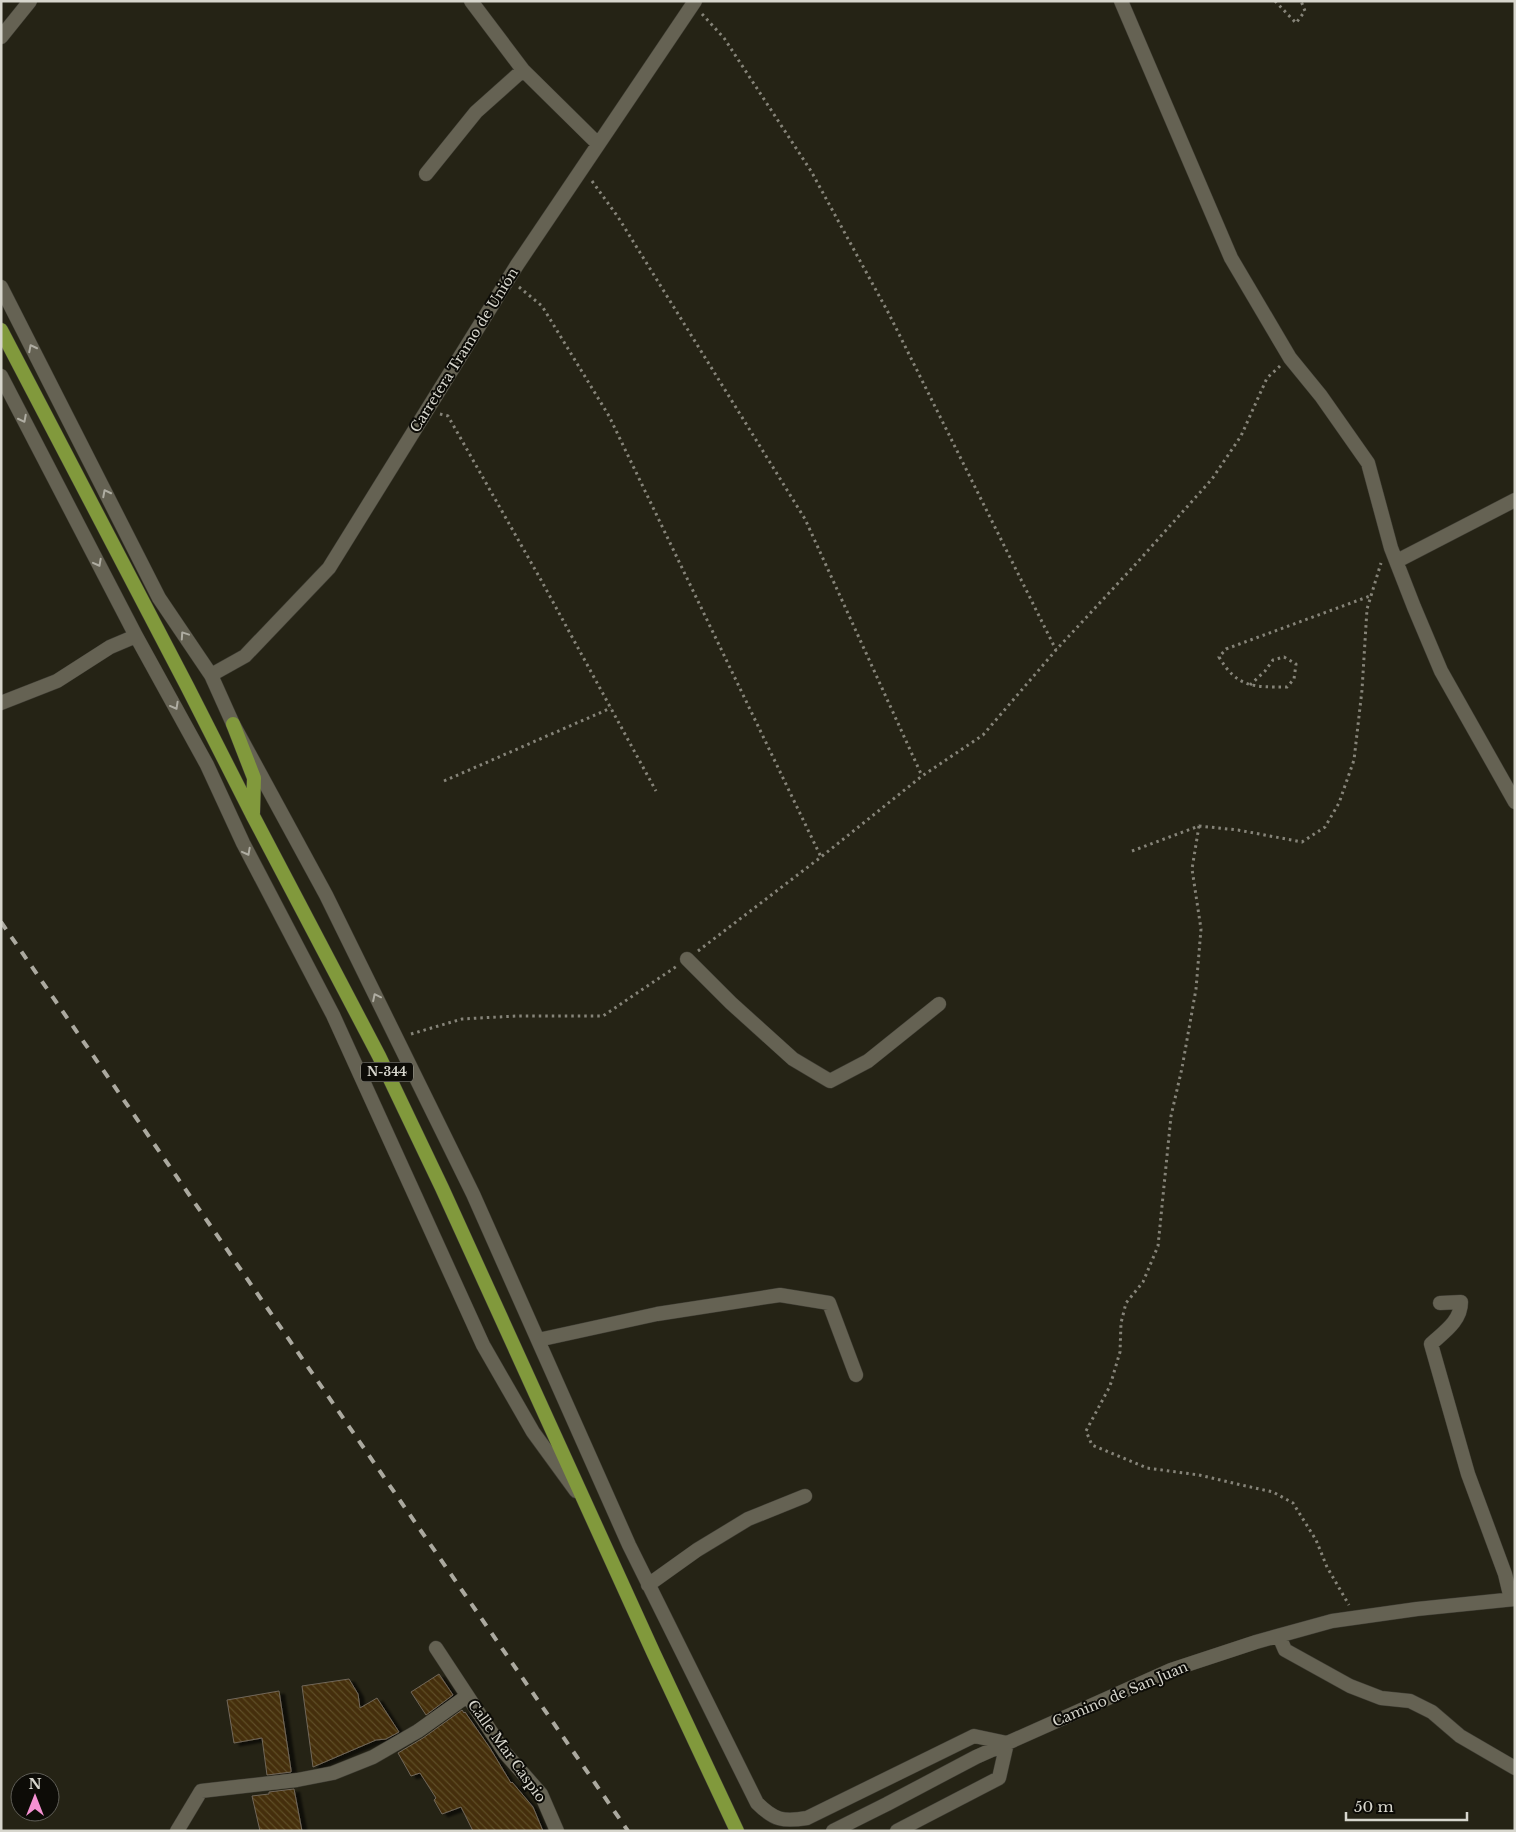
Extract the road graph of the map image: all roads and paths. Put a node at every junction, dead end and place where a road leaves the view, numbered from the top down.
1 (30, 1) edge
2 (471, 1) edge
3 (1121, 1) edge
4 (1275, 1) edge
5 (1301, 1) edge
6 (694, 3) edge
7 (1, 37) edge
8 (523, 70) junction
9 (598, 144) junction
10 (582, 168) junction
11 (426, 174) dead end
12 (508, 278) junction
13 (1, 287) edge
14 (1, 330) edge
15 (1290, 358) junction
16 (1, 376) edge
17 (427, 410) junction
18 (1515, 500) edge
19 (1396, 561) junction
20 (1370, 595) junction
21 (136, 636) junction
22 (1056, 650) junction
23 (211, 675) junction
24 (1250, 685) junction
25 (1, 702) edge
26 (611, 708) junction
27 (233, 724) junction
28 (922, 776) junction
29 (444, 781) dead end
30 (656, 791) dead end
31 (1515, 802) edge
32 (253, 816) junction
33 (1199, 826) junction
34 (1132, 851) dead end
35 (821, 857) junction
36 (688, 959) junction
37 (939, 1004) dead end
38 (398, 1040) junction
39 (1440, 1303) dead end
40 (538, 1340) junction
41 (856, 1375) dead end
42 (805, 1496) dead end
43 (586, 1505) junction
44 (648, 1585) junction
45 (1513, 1599) edge
46 (1355, 1618) junction
47 (1279, 1636) junction
48 (436, 1648) dead end
49 (467, 1696) junction
50 (1007, 1743) junction
51 (1515, 1768) edge
52 (176, 1831) edge
53 (556, 1831) edge
54 (737, 1831) edge
55 (833, 1831) edge
56 (896, 1831) edge

1 - 7 street
2 - 8 street
3 - 15 street
4 - 5 path
6 - 9 street, Carretera Tramo de Unión
6 - 22 path
8 - 9 street
8 - 11 street
9 - 10 street, Carretera Tramo de Unión
10 - 12 street, Carretera Tramo de Unión
10 - 28 path
12 - 17 street, Carretera Tramo de Unión
12 - 35 path
23 -> 13 street
14 - 32 highway, N-344
15 - 19 street
15 - 22 path
16 -> 21 street
17 - 23 street, Carretera Tramo de Unión
17 - 26 path
18 - 19 street
19 - 20 path
19 - 31 street
20 - 24 path
20 - 33 path
21 - 25 street
21 -> 43 street
22 - 28 path
23 - 27 street
24 - 24 path
26 - 29 path
26 - 30 path
27 - 32 highway
38 -> 27 street
28 - 35 path
32 - 43 highway, N-344
33 - 34 path
33 - 46 path
35 - 36 path
36 - 37 street
36 - 38 path
38 - 40 street
39 - 45 street
40 - 41 street
40 - 44 street
42 - 44 street
43 - 54 highway, N-344
44 - 50 street
45 - 46 street, Camino de San Juan
46 - 47 street, Camino de San Juan
47 - 50 street, Camino de San Juan
47 - 51 street
48 - 49 street, Calle Mar Caspio
49 - 52 street
49 - 53 street, Calle Mar Caspio
50 - 55 street, Camino de San Juan
50 - 56 street

